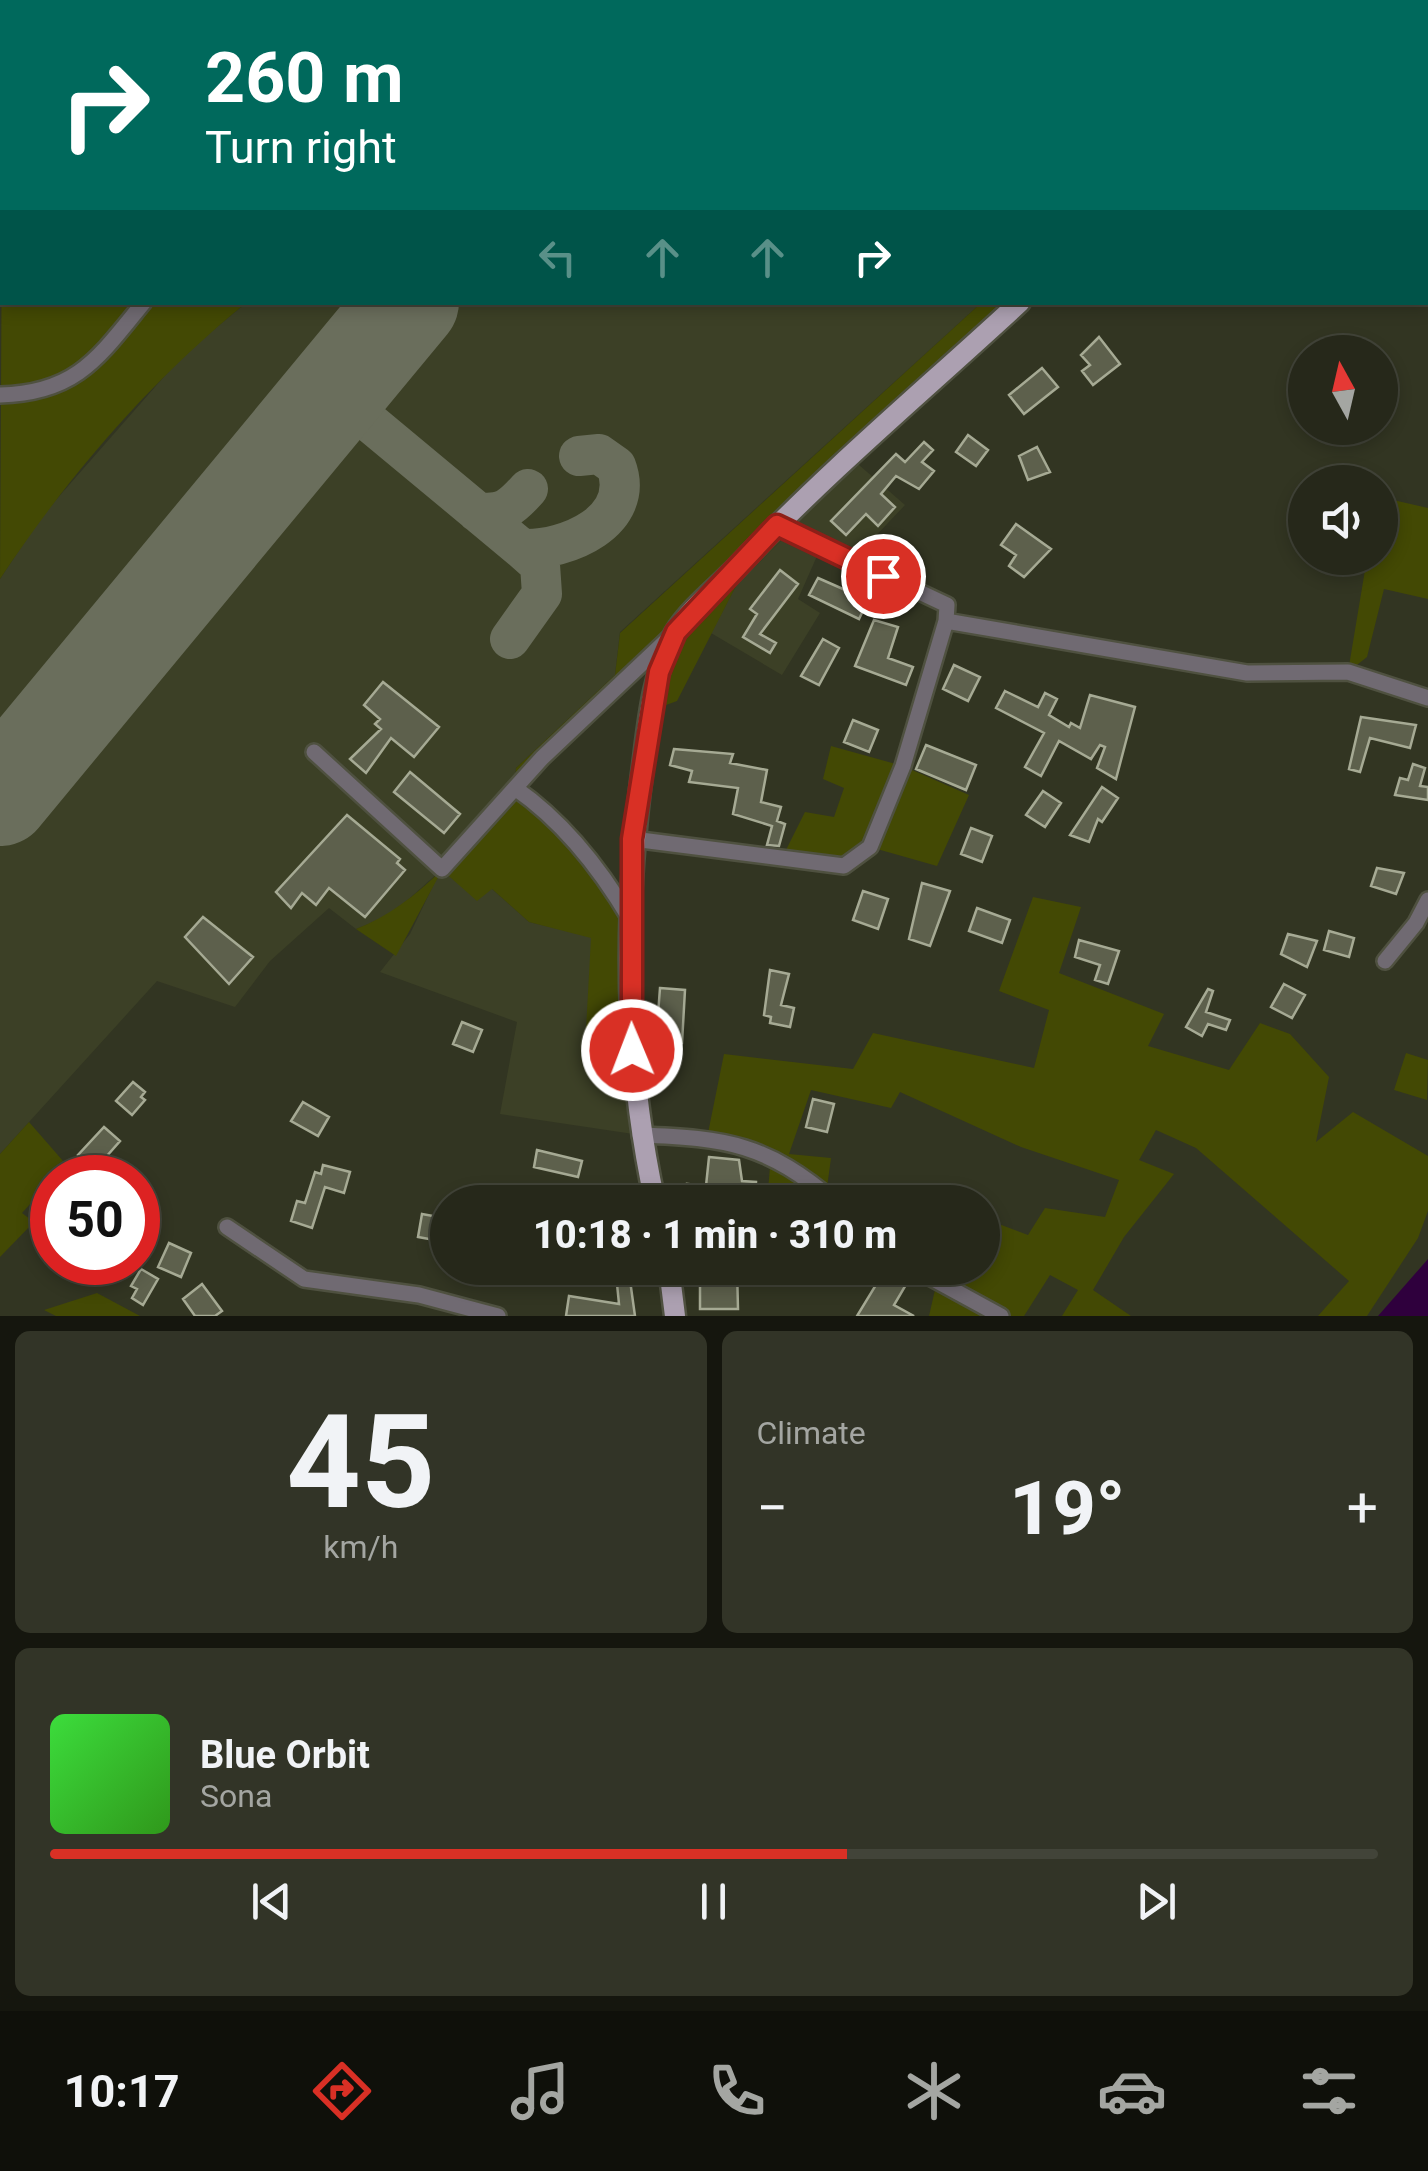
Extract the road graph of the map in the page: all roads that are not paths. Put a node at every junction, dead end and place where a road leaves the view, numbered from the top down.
1 (142, 305) edge
2 (1017, 305) edge
3 (0, 395) edge
4 (777, 525) junction
5 (946, 621) junction
6 (676, 632) junction
7 (1428, 698) edge
8 (314, 752) dead end
9 (516, 788) junction
10 (632, 839) junction
11 (1428, 900) edge
12 (630, 919) junction
13 (1386, 961) dead end
14 (640, 1134) junction
15 (651, 1185) edge
16 (812, 1185) edge
17 (227, 1227) dead end
18 (671, 1285) edge
19 (944, 1285) edge
20 (498, 1316) edge
21 (675, 1316) edge
22 (1000, 1316) edge

1 - 3 street
2 - 4 main road
4 - 5 street
4 - 6 main road
5 - 7 street
5 - 10 street
6 - 9 street
6 - 10 main road
8 - 9 street
9 - 12 street
10 - 12 main road
11 - 13 street
12 - 14 main road
14 - 15 main road
14 - 16 street
17 - 20 street
18 - 21 main road
19 - 22 street

